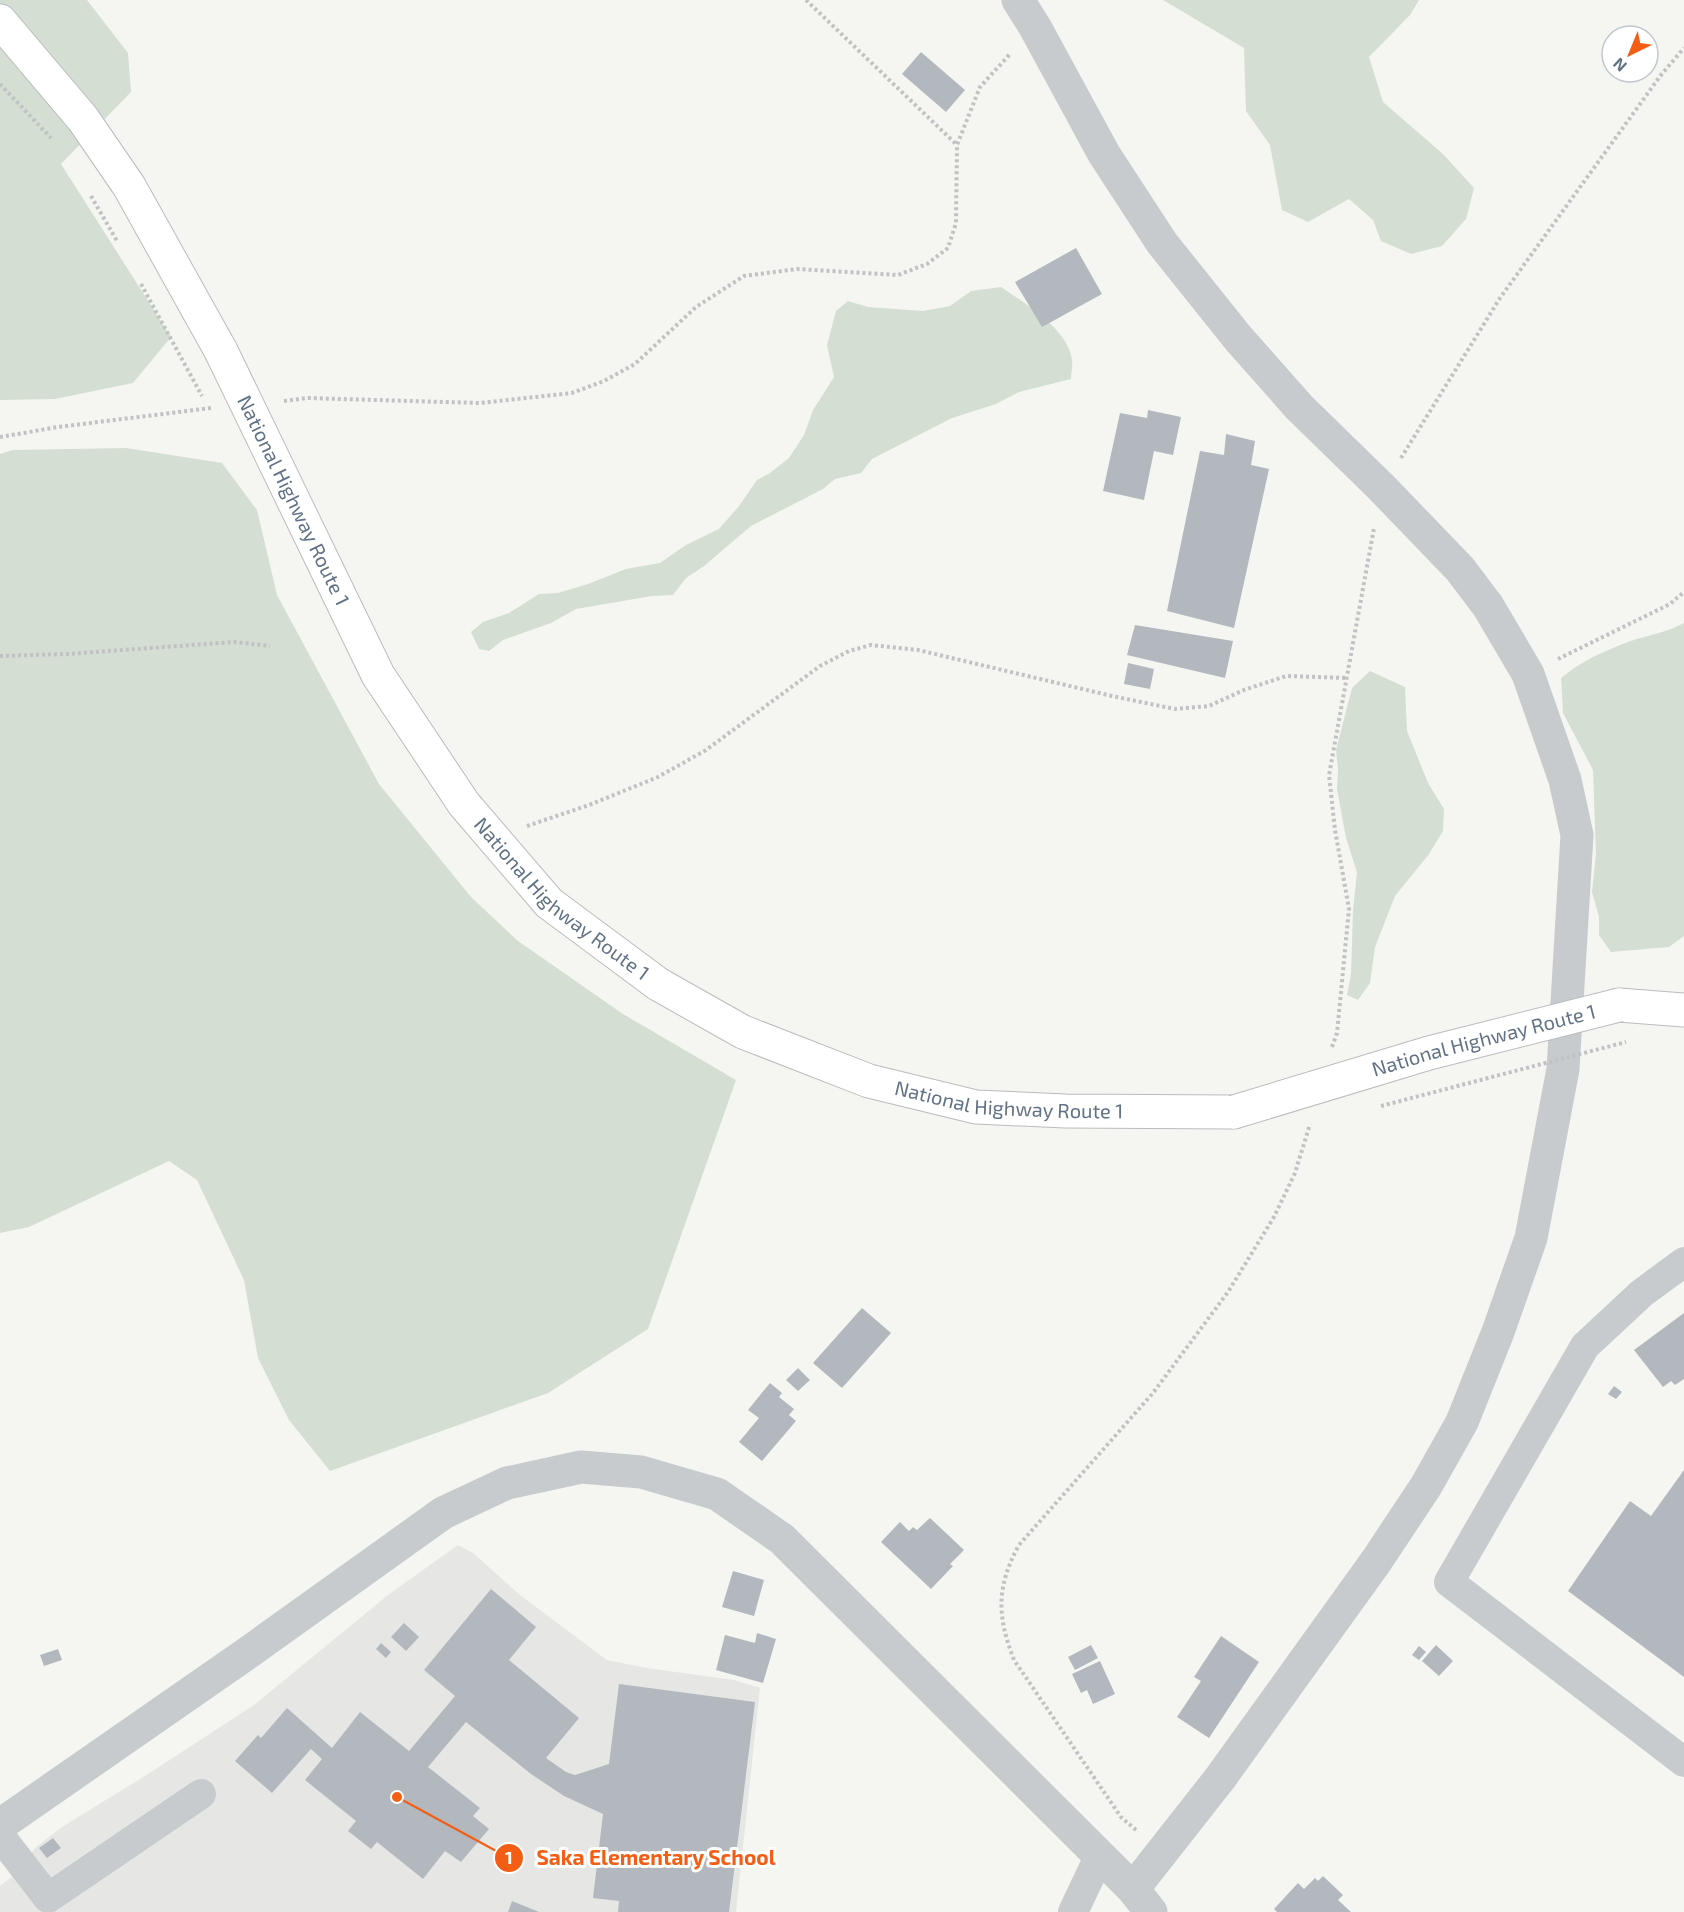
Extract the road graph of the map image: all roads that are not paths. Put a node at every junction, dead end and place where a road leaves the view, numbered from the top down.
1 (1018, 0) edge
2 (0, 21) edge
3 (1684, 1010) edge
4 (1684, 1262) edge
5 (1684, 1762) edge
6 (201, 1794) dead end
7 (0, 1825) edge
8 (0, 1836) edge
9 (1100, 1855) junction
10 (1142, 1900) edge
11 (1073, 1912) edge

1 - 10 street
2 - 3 highway, National Highway Route 1, bridge
4 - 5 street
6 - 8 street
7 - 9 street
9 - 10 street
9 - 11 street

